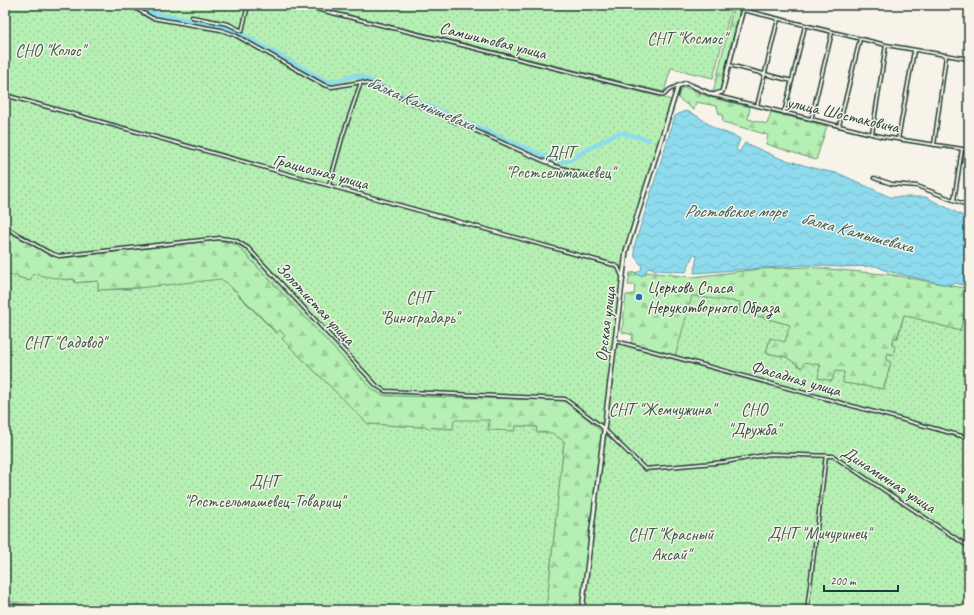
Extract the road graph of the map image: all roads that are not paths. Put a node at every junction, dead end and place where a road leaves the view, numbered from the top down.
1 (130, 5) edge
2 (248, 5) edge
3 (300, 5) edge
4 (744, 5) edge
5 (743, 10) junction
6 (192, 17) dead end
7 (778, 19) junction
8 (805, 26) junction
9 (832, 32) junction
10 (860, 39) junction
11 (886, 45) junction
12 (914, 51) junction
13 (946, 56) junction
14 (969, 59) edge
15 (729, 65) junction
16 (765, 74) junction
17 (792, 81) junction
18 (361, 82) junction
19 (678, 86) junction
20 (5, 95) edge
21 (713, 95) junction
22 (757, 106) junction
23 (784, 113) junction
24 (811, 120) junction
25 (839, 126) junction
26 (872, 134) junction
27 (898, 139) junction
28 (934, 145) junction
29 (962, 149) junction
30 (969, 150) edge
31 (596, 178) dead end
32 (874, 178) dead end
33 (329, 185) junction
34 (954, 200) junction
35 (969, 206) edge
36 (5, 227) edge
37 (623, 279) junction
38 (616, 341) junction
39 (604, 429) junction
40 (969, 438) edge
41 (826, 455) junction
42 (645, 469) joint
43 (969, 547) edge
44 (5, 605) edge
45 (45, 610) edge
46 (582, 610) edge
47 (807, 610) edge

1 - 18 street
2 - 6 street
3 - 19 street, Самшитовая улица
4 - 5 main road
5 - 7 street
5 - 15 main road
7 - 8 street
7 - 16 street
8 - 9 street
8 - 17 street
9 - 10 street
9 - 24 street
10 - 11 street
10 - 25 street
11 - 12 street
11 - 26 street
12 - 13 street
12 - 27 street
13 - 14 street
13 - 28 street
15 - 16 street
15 - 21 main road
16 - 17 street
16 - 22 street
17 - 23 street
18 - 31 street
18 - 33 street
19 - 21 main road
19 - 37 main road, Орская улица
20 - 33 street, Грациозная улица
21 - 22 street, улица Шостаковича
22 - 23 street, улица Шостаковича
23 - 24 street, улица Шостаковича
24 - 25 street, улица Шостаковича
25 - 26 street, улица Шостаковича
26 - 27 street, улица Шостаковича
27 - 28 street, улица Шостаковича
28 - 29 street, улица Шостаковича
29 - 30 street, улица Шостаковича
29 - 34 street
32 - 34 street
33 - 37 street, Грациозная улица
34 - 35 street
36 - 39 street, Золотистая улица
37 - 38 main road, Орская улица
38 - 39 main road, Орская улица
38 - 40 street, Фасадная улица
39 - 42 street, Золотистая улица
39 - 46 main road, Орская улица
41 - 42 street, Динамичная улица
41 - 43 street, Динамичная улица
41 - 47 street
44 - 45 street

